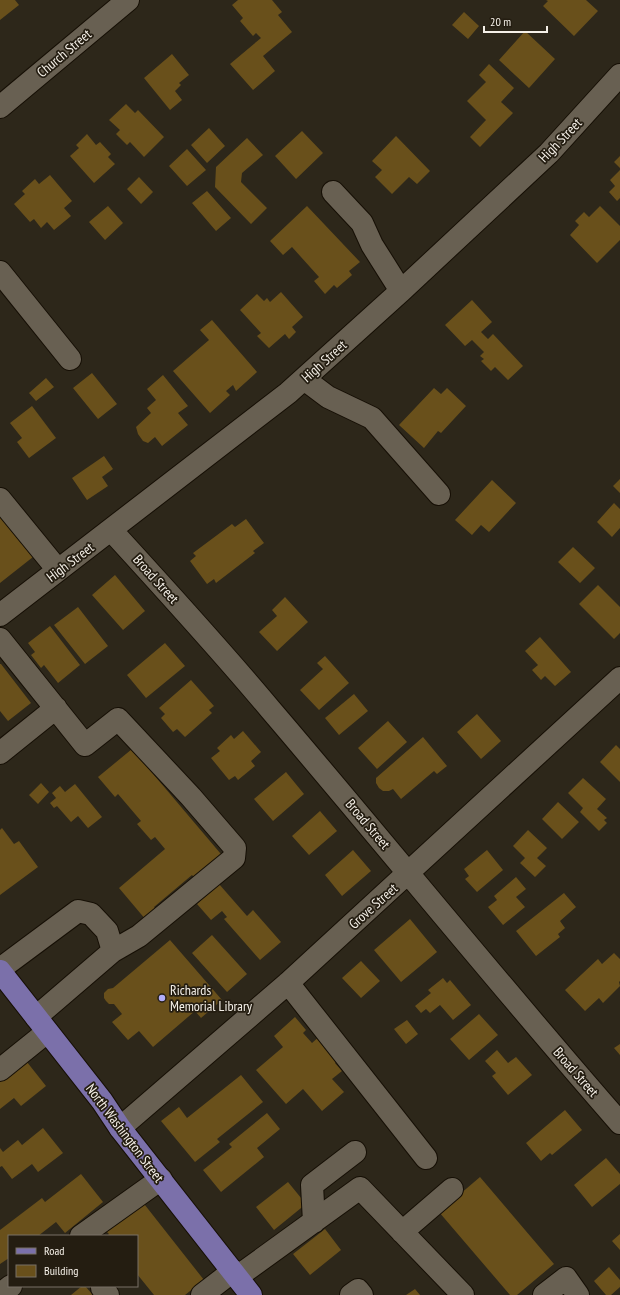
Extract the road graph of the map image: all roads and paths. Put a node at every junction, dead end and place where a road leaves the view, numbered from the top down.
1 (128, 0) edge
2 (104, 8) edge
3 (620, 75) edge
4 (0, 107) edge
5 (333, 192) dead end
6 (0, 272) edge
7 (401, 291) junction
8 (70, 359) dead end
9 (304, 379) junction
10 (439, 494) dead end
11 (0, 499) edge
12 (111, 530) junction
13 (58, 570) junction
14 (0, 615) edge
15 (0, 639) edge
16 (620, 678) edge
17 (56, 708) junction
18 (0, 753) edge
19 (409, 873) junction
20 (113, 951) junction
21 (0, 970) edge
22 (288, 983) junction
23 (41, 1024) junction
24 (0, 1070) edge
25 (620, 1123) edge
26 (120, 1128) junction
27 (355, 1152) dead end
28 (426, 1158) dead end
29 (161, 1179) junction
30 (452, 1189) dead end
31 (314, 1222) junction
32 (402, 1232) junction
33 (82, 1235) edge
34 (235, 1274) junction
35 (10, 1287) edge
36 (0, 1294) edge
37 (202, 1295) edge
38 (251, 1295) edge
39 (351, 1295) edge
40 (362, 1295) edge
41 (462, 1295) edge
42 (544, 1295) edge
43 (578, 1295) edge

1 - 2 street, Church Street
2 - 4 street, Church Street
3 - 7 street, High Street
5 - 7 street
6 - 8 street
7 - 9 street, High Street
9 - 10 street
9 - 12 street, High Street
11 - 13 street
12 - 13 street, High Street
12 - 19 street, Broad Street
13 - 14 street, High Street
15 - 17 street
16 - 19 street, Grove Street
17 - 18 street
17 - 20 street
19 - 22 street, Grove Street
19 - 25 street, Broad Street
20 - 21 street
20 - 23 street
21 - 23 main road, North Washington Street
22 - 26 street, Grove Street
22 - 28 street
23 - 24 street
23 - 26 main road, North Washington Street
26 - 29 main road, North Washington Street
27 - 31 street
29 - 33 street
29 - 34 main road, North Washington Street
30 - 32 street
31 - 32 street
31 - 34 street
32 - 41 street
34 - 37 street
34 - 38 main road, North Washington Street
35 - 36 street
39 - 40 street
42 - 43 street

